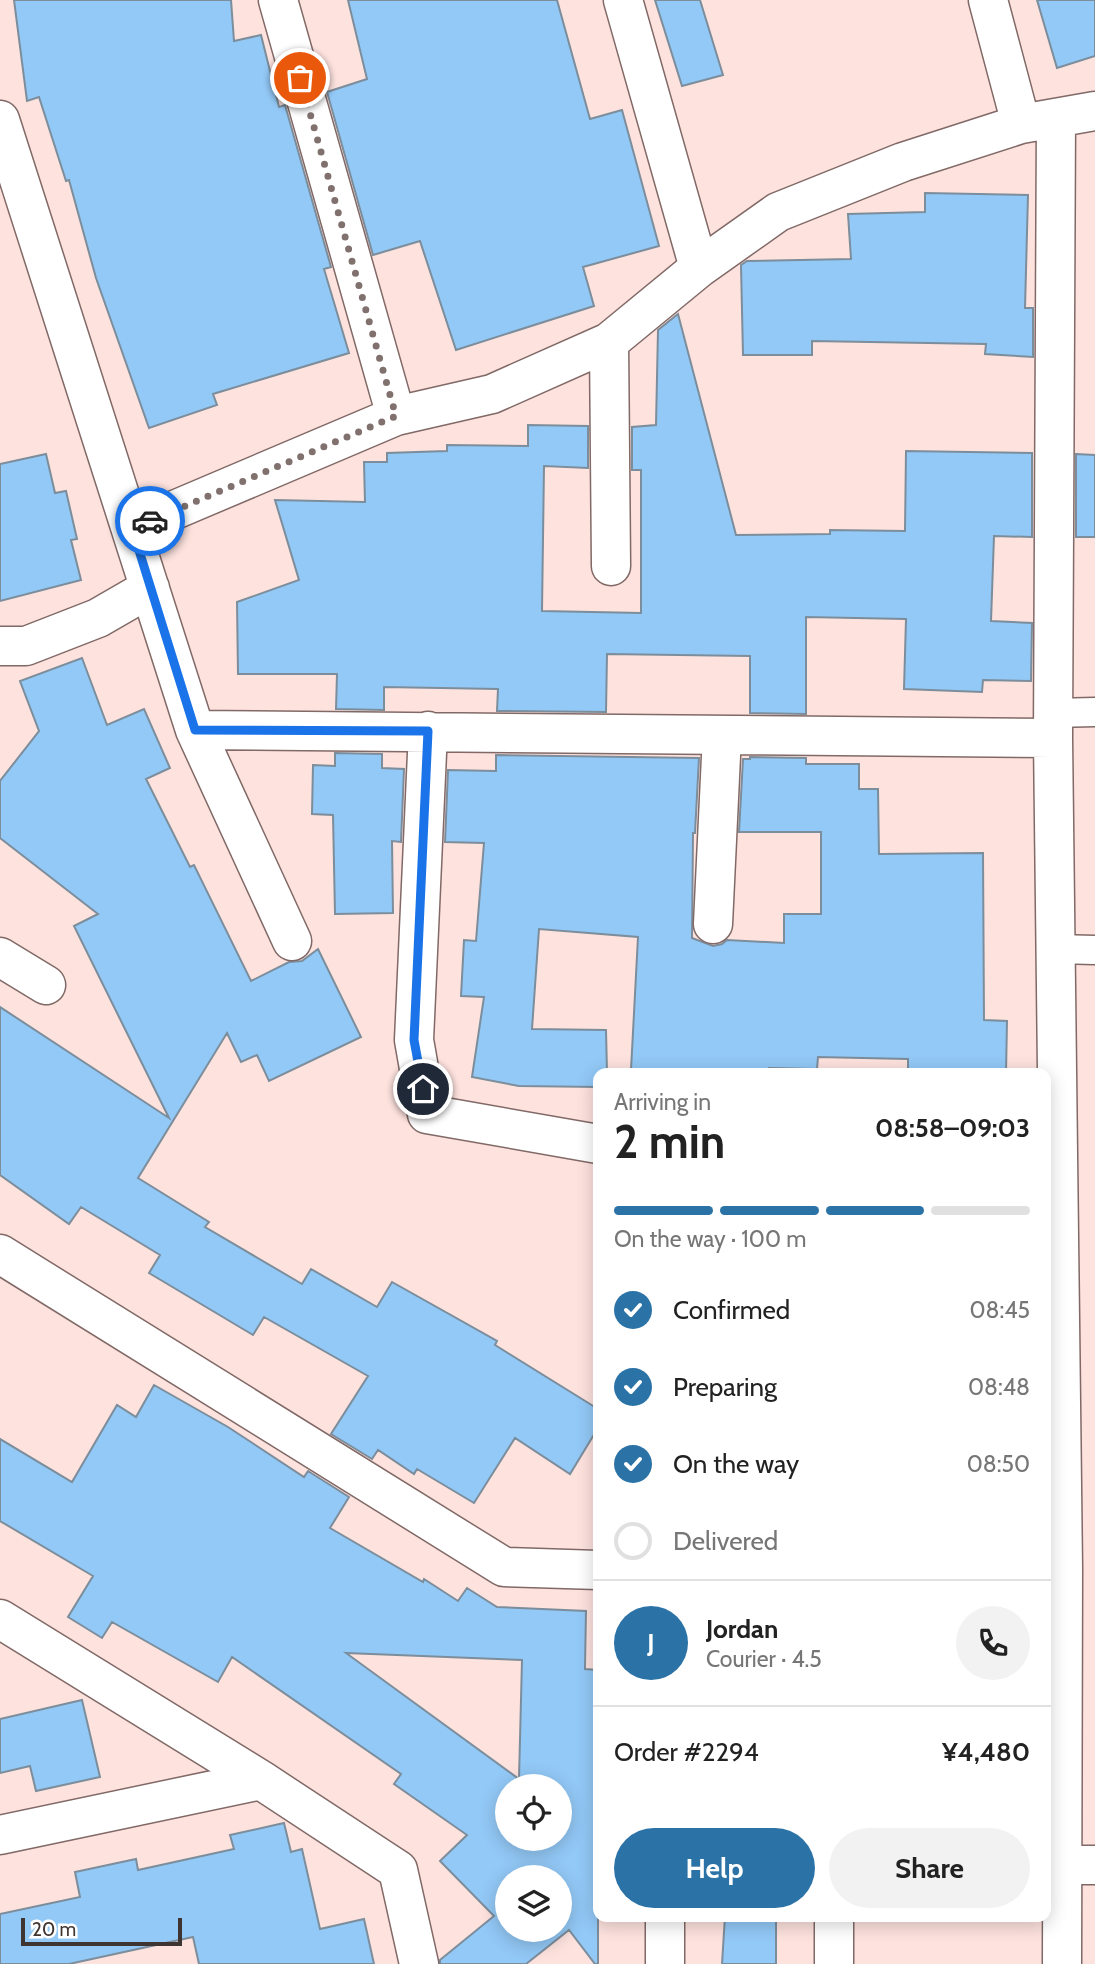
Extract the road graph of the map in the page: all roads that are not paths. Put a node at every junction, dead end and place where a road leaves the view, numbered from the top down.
1 (278, 0) edge
2 (623, 0) edge
3 (988, 0) edge
4 (1095, 111) edge
5 (0, 120) edge
6 (1039, 121) junction
7 (7, 168) edge
8 (699, 268) junction
9 (609, 342) junction
10 (396, 416) junction
11 (132, 528) junction
12 (611, 566) dead end
13 (150, 588) junction
14 (0, 646) edge
15 (1095, 712) edge
16 (1053, 726) junction
17 (195, 730) junction
18 (428, 731) junction
19 (722, 734) junction
20 (713, 924) dead end
21 (292, 941) dead end
22 (1055, 949) junction
23 (1095, 950) edge
24 (0, 957) edge
25 (46, 985) dead end
26 (593, 1143) edge
27 (0, 1254) edge
28 (1055, 1569) edge
29 (593, 1570) edge
30 (0, 1619) edge
31 (1079, 1672) edge
32 (261, 1780) junction
33 (0, 1835) edge
34 (1079, 1865) edge
35 (665, 1922) edge
36 (834, 1922) edge
37 (419, 1964) edge
38 (665, 1964) edge
39 (834, 1964) edge
40 (1062, 1964) edge

1 - 10 street
2 - 8 street
3 - 6 street
4 - 6 street
5 - 7 street
6 - 8 street
6 - 16 street
7 - 11 street
8 - 9 street
9 - 10 street
9 - 12 street
10 - 11 street
11 - 13 street
13 - 14 street
13 - 17 street
15 - 16 lane
16 - 19 street
16 - 22 street
17 - 18 street
17 - 21 street
18 - 19 street
18 - 26 street
19 - 20 street
22 - 23 lane
22 - 28 street
24 - 25 street
27 - 29 street
28 - 31 street
30 - 32 street
31 - 34 street
32 - 33 street
32 - 37 street
34 - 40 street
35 - 38 street
36 - 39 street

